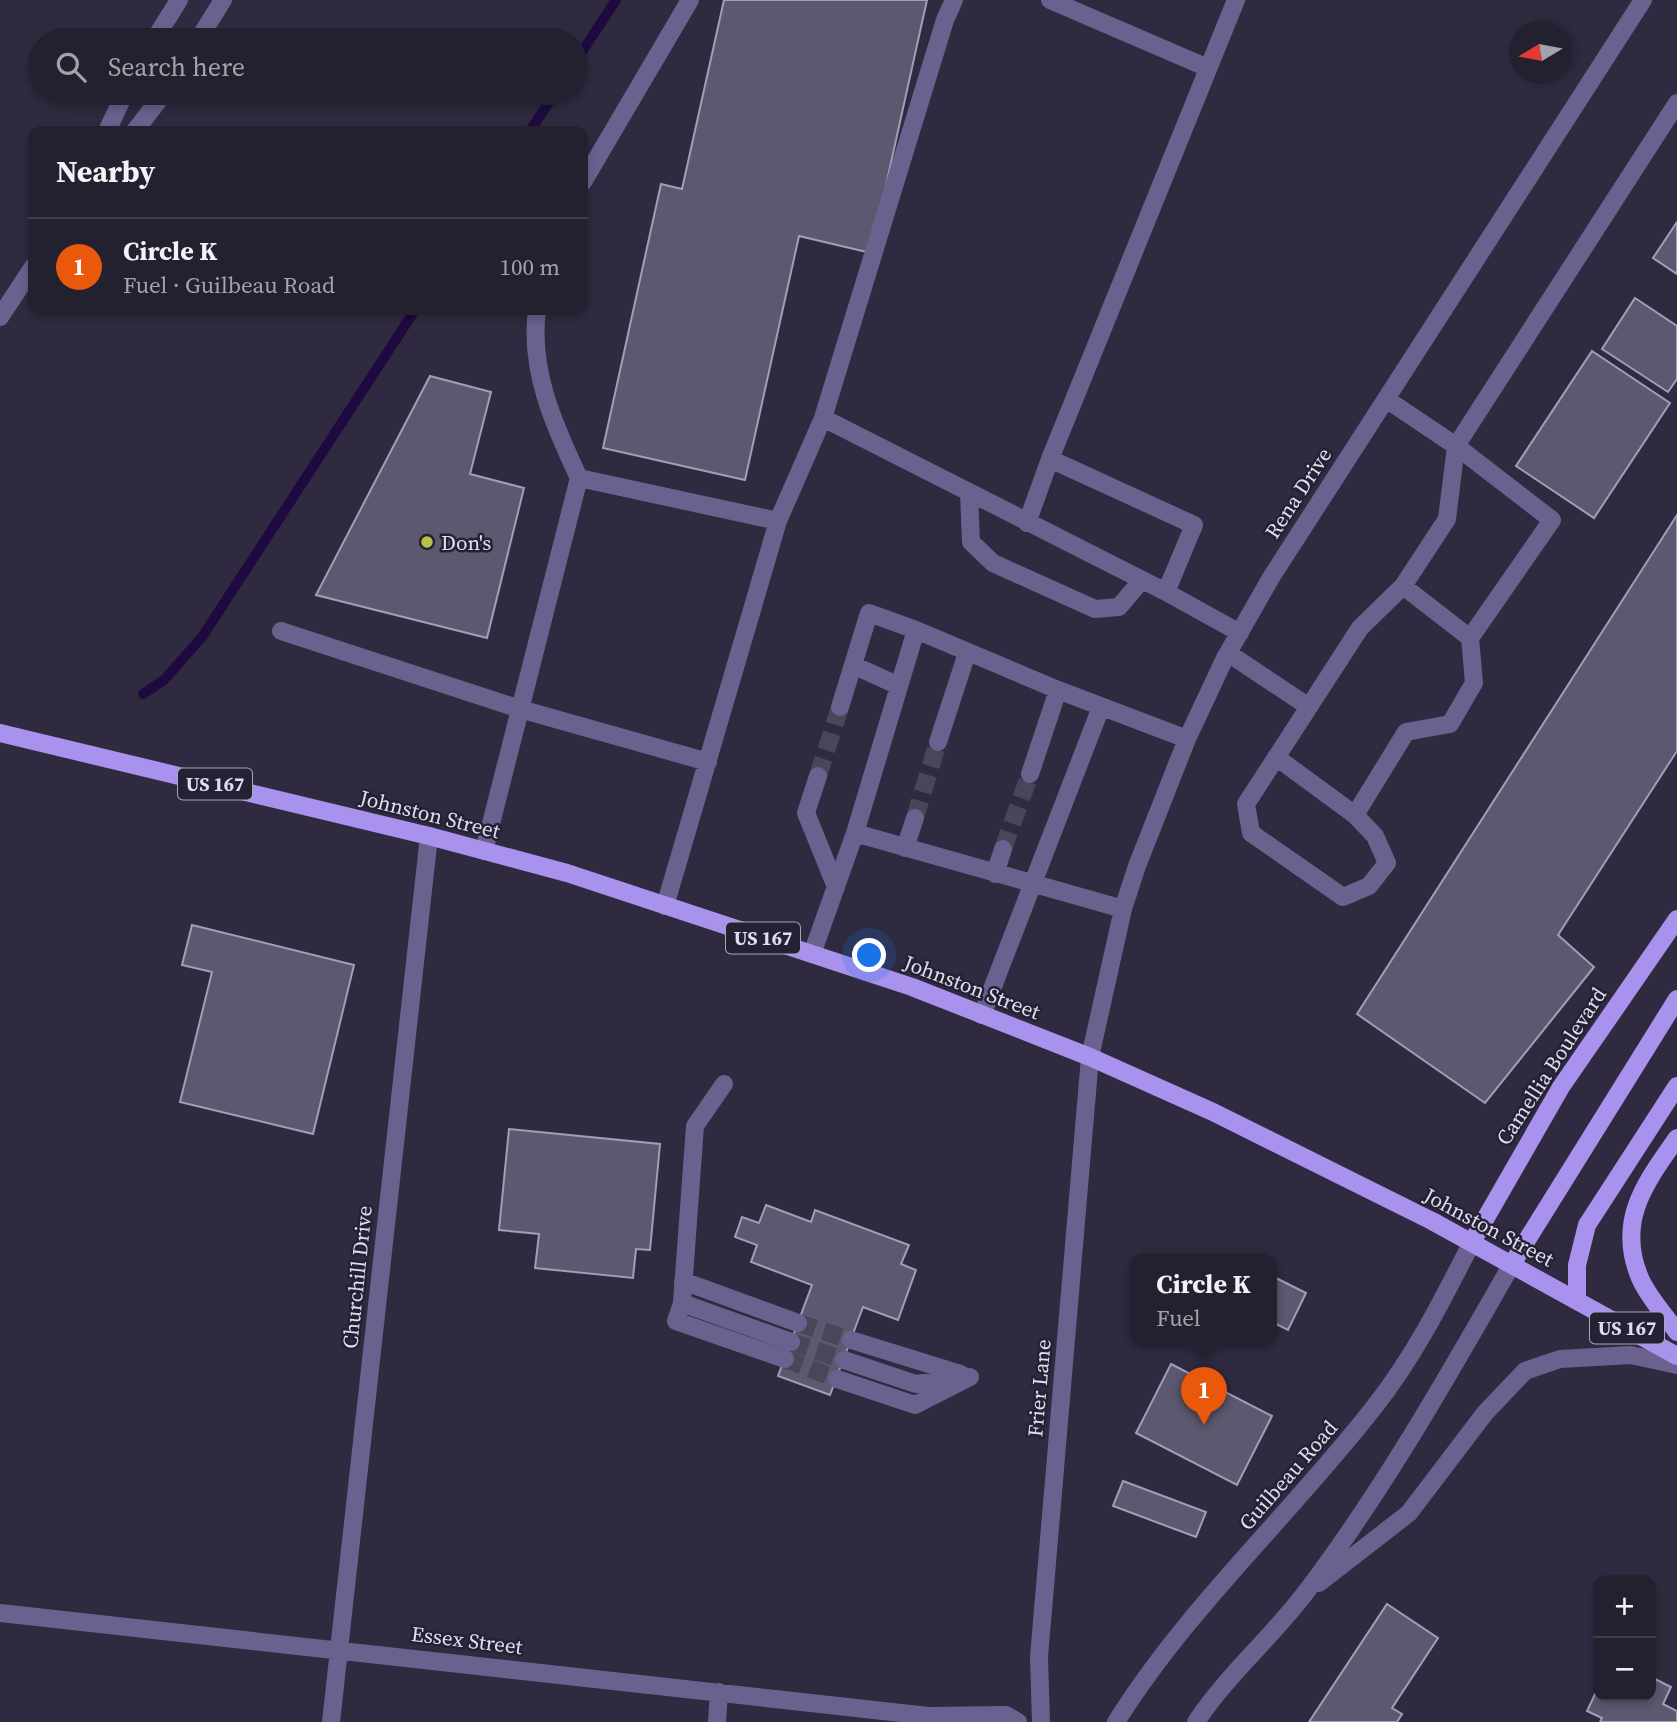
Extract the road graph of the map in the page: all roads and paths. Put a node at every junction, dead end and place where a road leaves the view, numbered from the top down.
1 (178, 0) edge
2 (223, 0) edge
3 (690, 0) edge
4 (954, 0) edge
5 (1050, 0) edge
6 (1236, 0) edge
7 (1643, 0) edge
8 (161, 28) edge
9 (206, 28) edge
10 (1209, 68) junction
11 (1677, 103) edge
12 (119, 105) edge
13 (155, 105) edge
14 (109, 126) edge
15 (139, 126) edge
16 (588, 173) edge
17 (28, 275) edge
18 (537, 315) edge
19 (0, 317) edge
20 (1386, 400) junction
21 (823, 418) junction
22 (1456, 446) junction
23 (1050, 459) junction
24 (579, 478) junction
25 (969, 492) junction
26 (778, 521) junction
27 (1027, 523) junction
28 (1141, 581) junction
29 (1403, 586) junction
30 (1166, 592) junction
31 (916, 630) junction
32 (281, 631) dead end
33 (1240, 634) junction
34 (1470, 638) junction
35 (967, 653) junction
36 (1228, 653) junction
37 (853, 665) junction
38 (899, 686) junction
39 (1058, 690) junction
40 (840, 707) tunnel mouth
41 (1101, 707) junction
42 (1309, 707) junction
43 (520, 709) junction
44 (0, 733) edge
45 (1187, 739) junction
46 (938, 743) tunnel mouth
47 (1276, 757) junction
48 (708, 762) junction
49 (1030, 774) tunnel mouth
50 (818, 776) tunnel mouth
51 (1354, 815) junction
52 (915, 818) tunnel mouth
53 (855, 833) junction
54 (429, 836) junction
55 (905, 848) junction
56 (1003, 849) tunnel mouth
57 (484, 851) junction
58 (995, 874) junction
59 (1034, 886) junction
60 (836, 887) junction
61 (665, 906) junction
62 (1123, 909) junction
63 (1677, 919) edge
64 (812, 954) junction
65 (1677, 999) edge
66 (982, 1015) junction
67 (1090, 1057) junction
68 (724, 1084) dead end
69 (1677, 1086) edge
70 (1677, 1138) edge
71 (1472, 1242) junction
72 (1512, 1264) junction
73 (683, 1281) junction
74 (1577, 1300) junction
75 (681, 1303) junction
76 (798, 1322) tunnel mouth
77 (1677, 1332) edge
78 (851, 1340) tunnel mouth
79 (791, 1342) tunnel mouth
80 (1677, 1356) edge
81 (785, 1359) tunnel mouth
82 (844, 1360) tunnel mouth
83 (1677, 1366) edge
84 (970, 1377) junction
85 (837, 1379) tunnel mouth
86 (1305, 1593) junction
87 (0, 1613) edge
88 (338, 1648) junction
89 (719, 1692) junction
90 (897, 1717) edge
91 (932, 1719) edge
92 (331, 1722) edge
93 (717, 1722) edge
94 (1018, 1722) edge
95 (1041, 1722) edge
96 (1116, 1722) edge
97 (1196, 1722) edge

1 - 8 street
2 - 9 street
3 - 16 street
4 - 21 street
5 - 10 street
6 - 10 street
7 - 20 street, Rena Drive
10 - 23 street
11 - 22 street
12 - 14 street
13 - 15 street
17 - 19 street
18 - 24 street
20 - 22 street
20 - 33 street, Rena Drive
21 - 25 street
21 - 26 street
22 - 29 street
22 - 34 street
23 - 27 street
23 - 30 street
24 - 26 street
24 - 43 street
25 - 27 street
25 - 28 street
26 - 48 street
27 - 28 street
28 - 30 street
29 - 34 street
29 - 42 street
30 - 33 street
31 - 35 street
31 - 37 street
31 - 38 street
32 - 43 street
33 - 36 street, Rena Drive
34 - 51 street
35 - 39 street
35 - 46 street
36 - 42 street
36 - 45 street, Rena Drive
37 - 38 street
37 - 40 street
38 - 53 street
39 - 41 street
39 - 49 street
41 - 45 street
41 - 59 street
42 - 47 street
43 - 48 street
43 - 57 street
44 - 54 main road, Johnston Street / US 167
45 - 62 street, Rena Drive
47 - 51 street
47 - 51 street
48 - 61 street
50 - 60 street
52 - 55 street
53 - 55 street
53 - 60 street
54 - 57 main road, Johnston Street / US 167
54 - 88 street, Churchill Drive
55 - 58 street
56 - 58 street
57 - 61 main road, Johnston Street / US 167
58 - 59 street
59 - 62 street
59 - 66 street
60 - 64 street
61 - 64 main road, Johnston Street / US 167
62 - 67 street, Rena Drive
63 - 71 main road, Camellia Boulevard
64 - 66 main road, Johnston Street / US 167
65 - 72 main road
66 - 67 main road, Johnston Street / US 167
67 - 71 main road, Johnston Street / US 167
67 - 95 street, Frier Lane
68 - 73 street
69 - 74 main road
70 - 77 main road
71 - 72 main road, Johnston Street / US 167
71 - 96 street, Guilbeau Road
72 - 74 main road, Johnston Street / US 167
72 - 86 street
73 - 75 street
73 - 76 street
74 - 80 main road, Johnston Street / US 167
75 - 79 street
75 - 81 street
78 - 84 street
82 - 84 street
83 - 86 street
84 - 85 street
86 - 97 street
87 - 88 street, Essex Street
88 - 89 street, Essex Street
88 - 92 street, Churchill Drive
89 - 90 street, Essex Street
89 - 93 street
90 - 91 street, Essex Street
91 - 94 street, Essex Street

